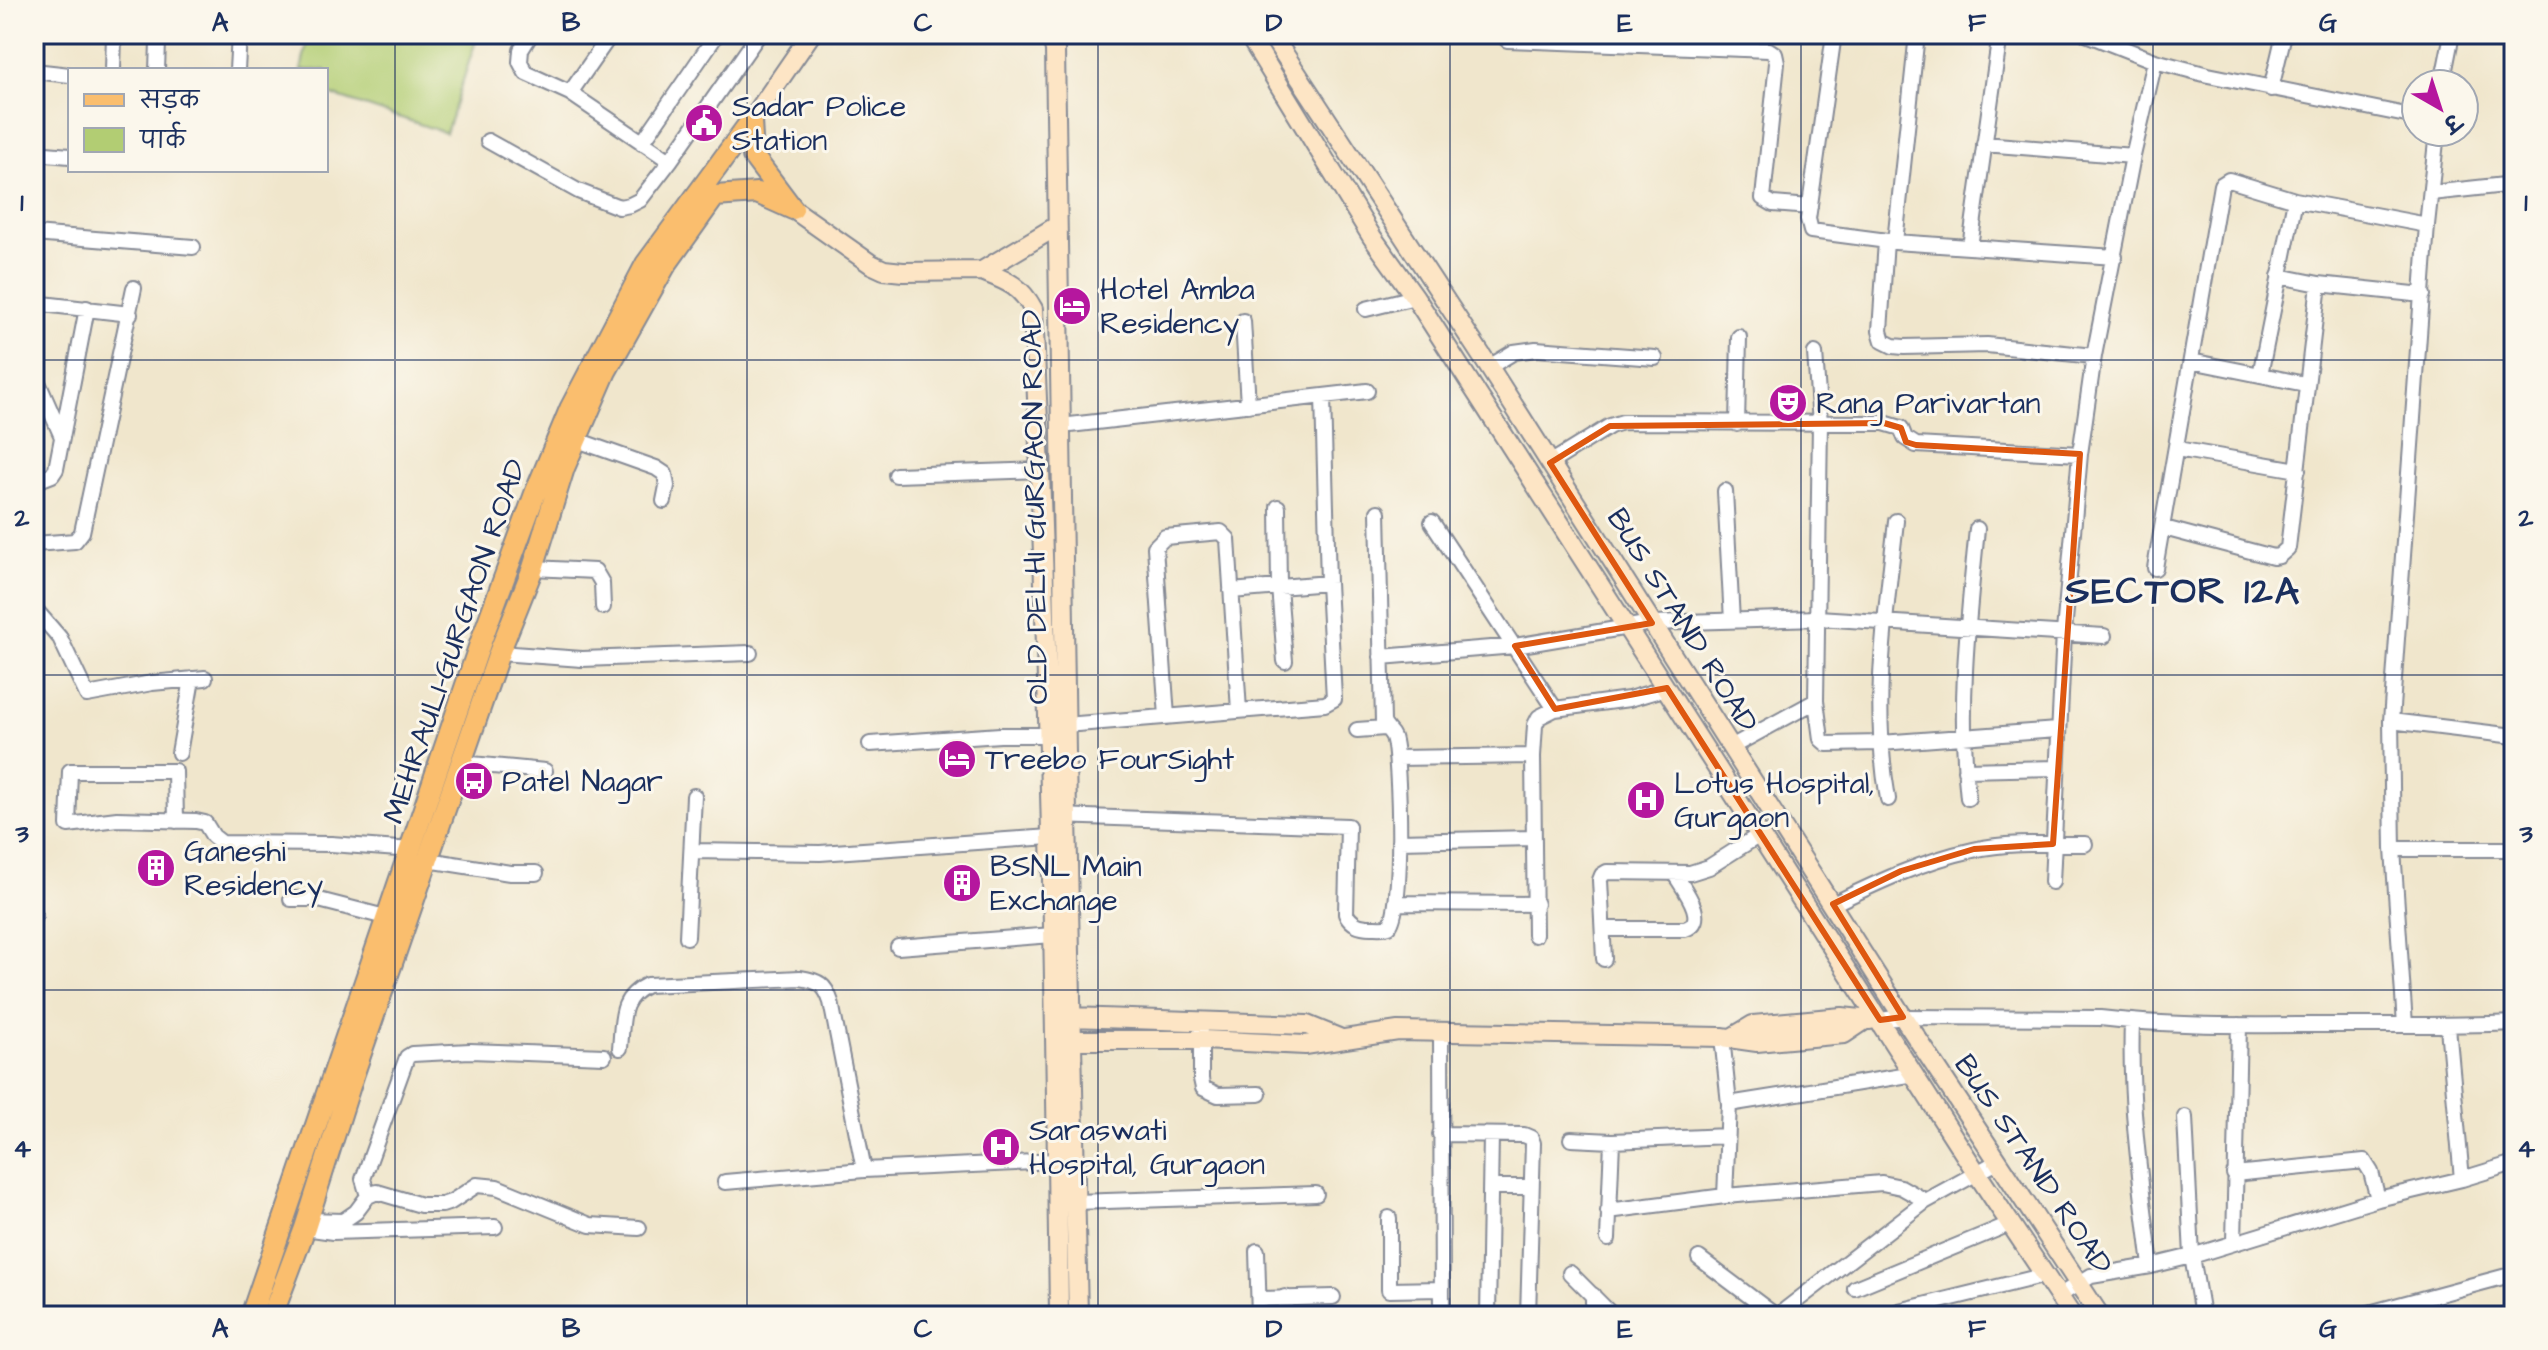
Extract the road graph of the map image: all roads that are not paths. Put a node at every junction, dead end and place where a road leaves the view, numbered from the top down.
1 (114, 34) edge
2 (239, 34) edge
3 (531, 34) edge
4 (611, 34) edge
5 (717, 34) edge
6 (759, 34) edge
7 (811, 34) edge
8 (1051, 34) edge
9 (1248, 34) edge
10 (1271, 34) edge
11 (1834, 34) edge
12 (1917, 34) edge
13 (2000, 34) edge
14 (2086, 34) edge
15 (2284, 34) edge
16 (2452, 34) edge
17 (1507, 40) dead end
18 (158, 42) dead end
19 (2155, 61) junction
20 (113, 68) edge
21 (157, 68) edge
22 (237, 68) edge
23 (2445, 68) edge
24 (34, 71) edge
25 (68, 75) edge
26 (2271, 89) junction
27 (570, 93) junction
28 (2400, 114) edge
29 (751, 121) junction
30 (488, 141) dead end
31 (642, 143) junction
32 (1984, 144) junction
33 (2435, 148) edge
34 (34, 153) edge
35 (68, 156) edge
36 (2133, 156) junction
37 (670, 161) junction
38 (2514, 184) edge
39 (2431, 193) junction
40 (2295, 200) junction
41 (1810, 207) junction
42 (793, 209) junction
43 (1395, 225) junction
44 (2427, 225) junction
45 (1057, 226) junction
46 (34, 234) edge
47 (1372, 237) junction
48 (1890, 242) junction
49 (193, 247) dead end
50 (1970, 247) junction
51 (2115, 257) junction
52 (982, 271) junction
53 (2279, 276) junction
54 (2319, 284) junction
55 (134, 288) dead end
56 (2423, 295) junction
57 (1415, 297) junction
58 (34, 303) edge
59 (87, 308) junction
60 (1366, 309) dead end
61 (130, 314) junction
62 (1243, 321) dead end
63 (1739, 337) dead end
64 (1815, 353) dead end
65 (2094, 356) junction
66 (1655, 358) dead end
67 (2191, 361) junction
68 (1489, 367) junction
69 (34, 373) edge
70 (2260, 375) junction
71 (2305, 384) junction
72 (1367, 391) dead end
73 (1323, 396) junction
74 (1248, 405) junction
75 (1820, 423) junction
76 (1737, 424) junction
77 (1061, 426) junction
78 (62, 437) junction
79 (577, 440) junction
80 (2177, 449) junction
81 (2080, 454) junction
82 (1550, 463) junction
83 (2298, 470) junction
84 (896, 475) dead end
85 (1041, 479) junction
86 (34, 482) edge
87 (1062, 488) junction
88 (1725, 491) dead end
89 (664, 501) dead end
90 (1278, 507) dead end
91 (1378, 512) dead end
92 (1896, 521) dead end
93 (1432, 522) dead end
94 (2164, 528) junction
95 (1977, 529) dead end
96 (34, 544) edge
97 (533, 568) junction
98 (2155, 568) dead end
99 (1328, 583) junction
100 (1279, 587) junction
101 (1231, 591) junction
102 (603, 607) dead end
103 (34, 608) edge
104 (1818, 618) junction
105 (1732, 621) junction
106 (1885, 621) junction
107 (1652, 623) junction
108 (1968, 625) junction
109 (1630, 629) junction
110 (2064, 632) junction
111 (2104, 636) dead end
112 (1515, 646) junction
113 (499, 653) junction
114 (750, 653) dead end
115 (1381, 657) junction
116 (1285, 661) dead end
117 (1667, 688) junction
118 (1816, 701) junction
119 (1555, 709) junction
120 (1239, 711) junction
121 (1167, 717) junction
122 (2391, 721) junction
123 (1065, 725) junction
124 (1385, 728) junction
125 (1357, 730) dead end
126 (2057, 730) junction
127 (1047, 735) junction
128 (1963, 736) junction
129 (2514, 736) edge
130 (1881, 743) junction
131 (870, 744) dead end
132 (1731, 747) junction
133 (179, 753) dead end
134 (1533, 756) junction
135 (1396, 758) junction
136 (461, 763) junction
137 (2057, 768) junction
138 (1965, 770) junction
139 (545, 771) dead end
140 (443, 788) junction
141 (694, 796) dead end
142 (1968, 798) dead end
143 (1888, 799) dead end
144 (1058, 816) junction
145 (176, 821) junction
146 (1761, 834) junction
147 (1050, 837) junction
148 (1533, 838) junction
149 (1399, 841) junction
150 (2053, 844) junction
151 (2085, 844) dead end
152 (2393, 849) junction
153 (2514, 849) edge
154 (692, 851) junction
155 (420, 855) junction
156 (536, 873) dead end
157 (1674, 873) junction
158 (2052, 882) dead end
159 (291, 899) dead end
160 (1397, 903) junction
161 (1536, 904) junction
162 (1833, 904) junction
163 (389, 918) junction
164 (1604, 929) junction
165 (1053, 935) junction
166 (1535, 935) dead end
167 (687, 937) dead end
168 (898, 947) dead end
169 (1604, 959) dead end
170 (1071, 1017) junction
171 (1903, 1017) junction
172 (1200, 1020) junction
173 (1873, 1020) junction
174 (2132, 1022) junction
175 (2514, 1023) edge
176 (2239, 1025) junction
177 (2405, 1025) junction
178 (2448, 1027) junction
179 (1441, 1032) junction
180 (1728, 1037) junction
181 (1339, 1038) junction
182 (1071, 1040) junction
183 (1202, 1040) junction
184 (620, 1048) dead end
185 (604, 1056) dead end
186 (1915, 1074) junction
187 (1259, 1094) dead end
188 (1729, 1104) junction
189 (2185, 1117) dead end
190 (1440, 1134) junction
191 (1491, 1135) junction
192 (1727, 1136) junction
193 (1571, 1139) dead end
194 (1612, 1141) junction
195 (1057, 1161) junction
196 (1997, 1162) junction
197 (2513, 1167) edge
198 (864, 1170) junction
199 (1976, 1172) junction
200 (2234, 1174) junction
201 (2462, 1179) junction
202 (725, 1182) dead end
203 (1491, 1187) junction
204 (1531, 1187) junction
205 (1316, 1194) dead end
206 (368, 1196) junction
207 (1725, 1196) junction
208 (2378, 1199) junction
209 (1926, 1201) junction
210 (1076, 1202) junction
211 (1608, 1211) junction
212 (1389, 1218) dead end
213 (2012, 1223) junction
214 (495, 1227) dead end
215 (639, 1228) dead end
216 (299, 1229) junction
217 (1608, 1239) dead end
218 (2234, 1242) junction
219 (1257, 1251) dead end
220 (2192, 1256) junction
221 (1699, 1258) dead end
222 (2151, 1266) junction
223 (1570, 1273) dead end
224 (2514, 1274) edge
225 (2046, 1275) junction
226 (2080, 1285) junction
227 (1855, 1288) dead end
228 (1441, 1289) junction
229 (1593, 1295) junction
230 (2060, 1295) junction
231 (1285, 1297) junction
232 (1333, 1297) dead end
233 (1259, 1299) junction
234 (2202, 1315) edge
235 (251, 1316) edge
236 (272, 1316) edge
237 (1059, 1316) edge
238 (1078, 1316) edge
239 (1259, 1316) edge
240 (1285, 1316) edge
241 (1442, 1316) edge
242 (1488, 1316) edge
243 (1528, 1316) edge
244 (1593, 1316) edge
245 (1613, 1316) edge
246 (1776, 1316) edge
247 (1891, 1316) edge
248 (2072, 1316) edge
249 (2100, 1316) edge
250 (2358, 1316) edge

1 - 20 street
2 - 22 street
3 - 27 street
4 - 27 street
5 - 31 street
6 - 37 street
7 - 29 street, MEHRAULI-GURGAON ROAD
8 - 45 street, OLD DELHI GURGAON ROAD
9 - 47 street, BUS STAND ROAD
10 - 43 street, BUS STAND ROAD
11 - 41 street
12 - 48 street
13 - 32 street
14 - 19 street
15 - 26 street
16 - 23 street
17 - 41 street
18 - 21 street
19 - 26 street
19 - 36 street
24 - 25 street
26 - 28 street
27 - 31 street
29 - 42 main road
29 - 140 main road, MEHRAULI-GURGAON ROAD
30 - 37 street
31 - 37 street
32 - 36 street
32 - 50 street
33 - 39 street
34 - 35 street
36 - 51 street
38 - 39 street
39 - 44 street
40 - 44 street
40 - 53 street
40 - 67 street
41 - 48 street
42 - 52 street
42 - 79 main road, MEHRAULI-GURGAON ROAD
43 - 47 street
43 - 68 street, BUS STAND ROAD
44 - 56 street
45 - 52 street
45 - 77 street, OLD DELHI GURGAON ROAD
46 - 49 street
47 - 57 street, BUS STAND ROAD
48 - 50 street
48 - 65 street
50 - 51 street
51 - 65 street
52 - 85 street, OLD DELHI GURGAON ROAD
53 - 54 street
53 - 70 street
54 - 56 street
54 - 71 street
55 - 61 street
56 - 122 street
57 - 60 street
57 - 109 street, BUS STAND ROAD
58 - 59 street
59 - 61 street
59 - 78 street
61 - 96 street
62 - 74 street
63 - 76 street
64 - 75 street
65 - 81 street
66 - 68 street
67 - 70 street
67 - 80 street
68 - 82 street, BUS STAND ROAD
69 - 78 street
70 - 71 street
71 - 83 street
72 - 73 street
73 - 74 street
73 - 99 street
74 - 77 street
75 - 76 street
75 - 81 street
75 - 104 street
76 - 82 street
77 - 87 street, OLD DELHI GURGAON ROAD
78 - 86 street
79 - 89 street
79 - 97 main road, MEHRAULI-GURGAON ROAD
80 - 83 street
80 - 94 street
81 - 110 street
82 - 107 street, BUS STAND ROAD
83 - 94 street
84 - 85 street
85 - 87 street
85 - 127 street, OLD DELHI GURGAON ROAD
87 - 123 street, OLD DELHI GURGAON ROAD
88 - 105 street
90 - 100 street
91 - 115 street
92 - 106 street
93 - 112 street
94 - 98 street
95 - 108 street
97 - 102 street
97 - 113 main road, MEHRAULI-GURGAON ROAD
99 - 100 street
99 - 120 street
100 - 101 street
100 - 116 street
101 - 120 street
101 - 121 street
103 - 133 street
104 - 105 street
104 - 106 street
104 - 118 street
105 - 107 street
106 - 108 street
106 - 130 street
107 - 109 street
107 - 132 street, BUS STAND ROAD
108 - 110 street
108 - 128 street
109 - 112 street
109 - 117 street, BUS STAND ROAD
110 - 111 street
110 - 126 street
112 - 115 street
112 - 119 street
113 - 114 street
113 - 136 main road, MEHRAULI-GURGAON ROAD
115 - 124 street
117 - 119 street
117 - 146 street, BUS STAND ROAD
118 - 130 street
118 - 132 street
119 - 134 street
120 - 121 street
121 - 123 street
122 - 129 street
122 - 152 street
123 - 144 street, OLD DELHI GURGAON ROAD
124 - 125 street
124 - 135 street
126 - 128 street
126 - 137 street
127 - 131 street
127 - 144 street, OLD DELHI GURGAON ROAD
128 - 130 street
128 - 138 street
130 - 143 street
132 - 162 street, BUS STAND ROAD
134 - 135 street
134 - 148 street
135 - 149 street
136 - 139 street
136 - 140 main road, MEHRAULI-GURGAON ROAD
137 - 138 street
137 - 150 street
138 - 142 street
140 - 155 main road, MEHRAULI-GURGAON ROAD
141 - 154 street
144 - 147 street, OLD DELHI GURGAON ROAD
144 - 160 street
144 - 170 street, OLD DELHI GURGAON ROAD
145 - 145 street
145 - 155 street
146 - 157 street
146 - 173 street, BUS STAND ROAD
147 - 154 street
147 - 165 street, OLD DELHI GURGAON ROAD
148 - 149 street
148 - 161 street
149 - 160 street
150 - 151 street
150 - 158 street
150 - 162 street
152 - 153 street
152 - 177 street
154 - 167 street
155 - 156 street
155 - 163 main road, MEHRAULI-GURGAON ROAD
155 - 216 main road, MEHRAULI-GURGAON ROAD
157 - 164 street
157 - 164 street
159 - 163 street
160 - 161 street
161 - 166 street
162 - 171 street, BUS STAND ROAD
163 - 216 main road, MEHRAULI-GURGAON ROAD
164 - 169 street
165 - 168 street
165 - 195 street, OLD DELHI GURGAON ROAD
170 - 172 street
170 - 182 street, OLD DELHI GURGAON ROAD
171 - 173 street
171 - 174 street
171 - 196 street, BUS STAND ROAD
172 - 181 street
172 - 183 street
173 - 180 street
173 - 186 street, BUS STAND ROAD
174 - 176 street
174 - 222 street
175 - 178 street
176 - 177 street
176 - 200 street
177 - 178 street
178 - 201 street
179 - 180 street
179 - 181 street
179 - 190 street
180 - 188 street
181 - 183 street
182 - 183 street
182 - 210 street, OLD DELHI GURGAON ROAD
183 - 187 street
184 - 198 street
185 - 206 street
186 - 188 street
186 - 199 street, BUS STAND ROAD
188 - 192 street
189 - 220 street
190 - 191 street
190 - 228 street
191 - 203 street
191 - 204 street
192 - 194 street
192 - 207 street
193 - 194 street
194 - 211 street
195 - 198 street
195 - 237 street, OLD DELHI GURGAON ROAD
196 - 199 street
196 - 226 street, BUS STAND ROAD
197 - 201 street
198 - 202 street
199 - 209 street
199 - 213 street, BUS STAND ROAD
200 - 208 street
200 - 218 street
201 - 208 street
203 - 204 street
203 - 242 street
204 - 243 street
205 - 210 street
206 - 215 street
206 - 216 street
207 - 209 street
207 - 211 street
208 - 218 street
209 - 246 street
210 - 238 street, OLD DELHI GURGAON ROAD
211 - 217 street
212 - 228 street
213 - 225 street, BUS STAND ROAD
213 - 227 street
214 - 216 street
216 - 235 main road, MEHRAULI-GURGAON ROAD
216 - 236 main road, MEHRAULI-GURGAON ROAD
218 - 220 street
219 - 233 street
220 - 222 street
220 - 234 street
221 - 246 street
222 - 226 street
223 - 229 street
224 - 250 street
225 - 230 street, BUS STAND ROAD
225 - 247 street
226 - 230 street
226 - 249 street, BUS STAND ROAD
228 - 241 street
229 - 244 street
229 - 245 street
230 - 248 street, BUS STAND ROAD
231 - 232 street
231 - 233 street
231 - 240 street
233 - 239 street

